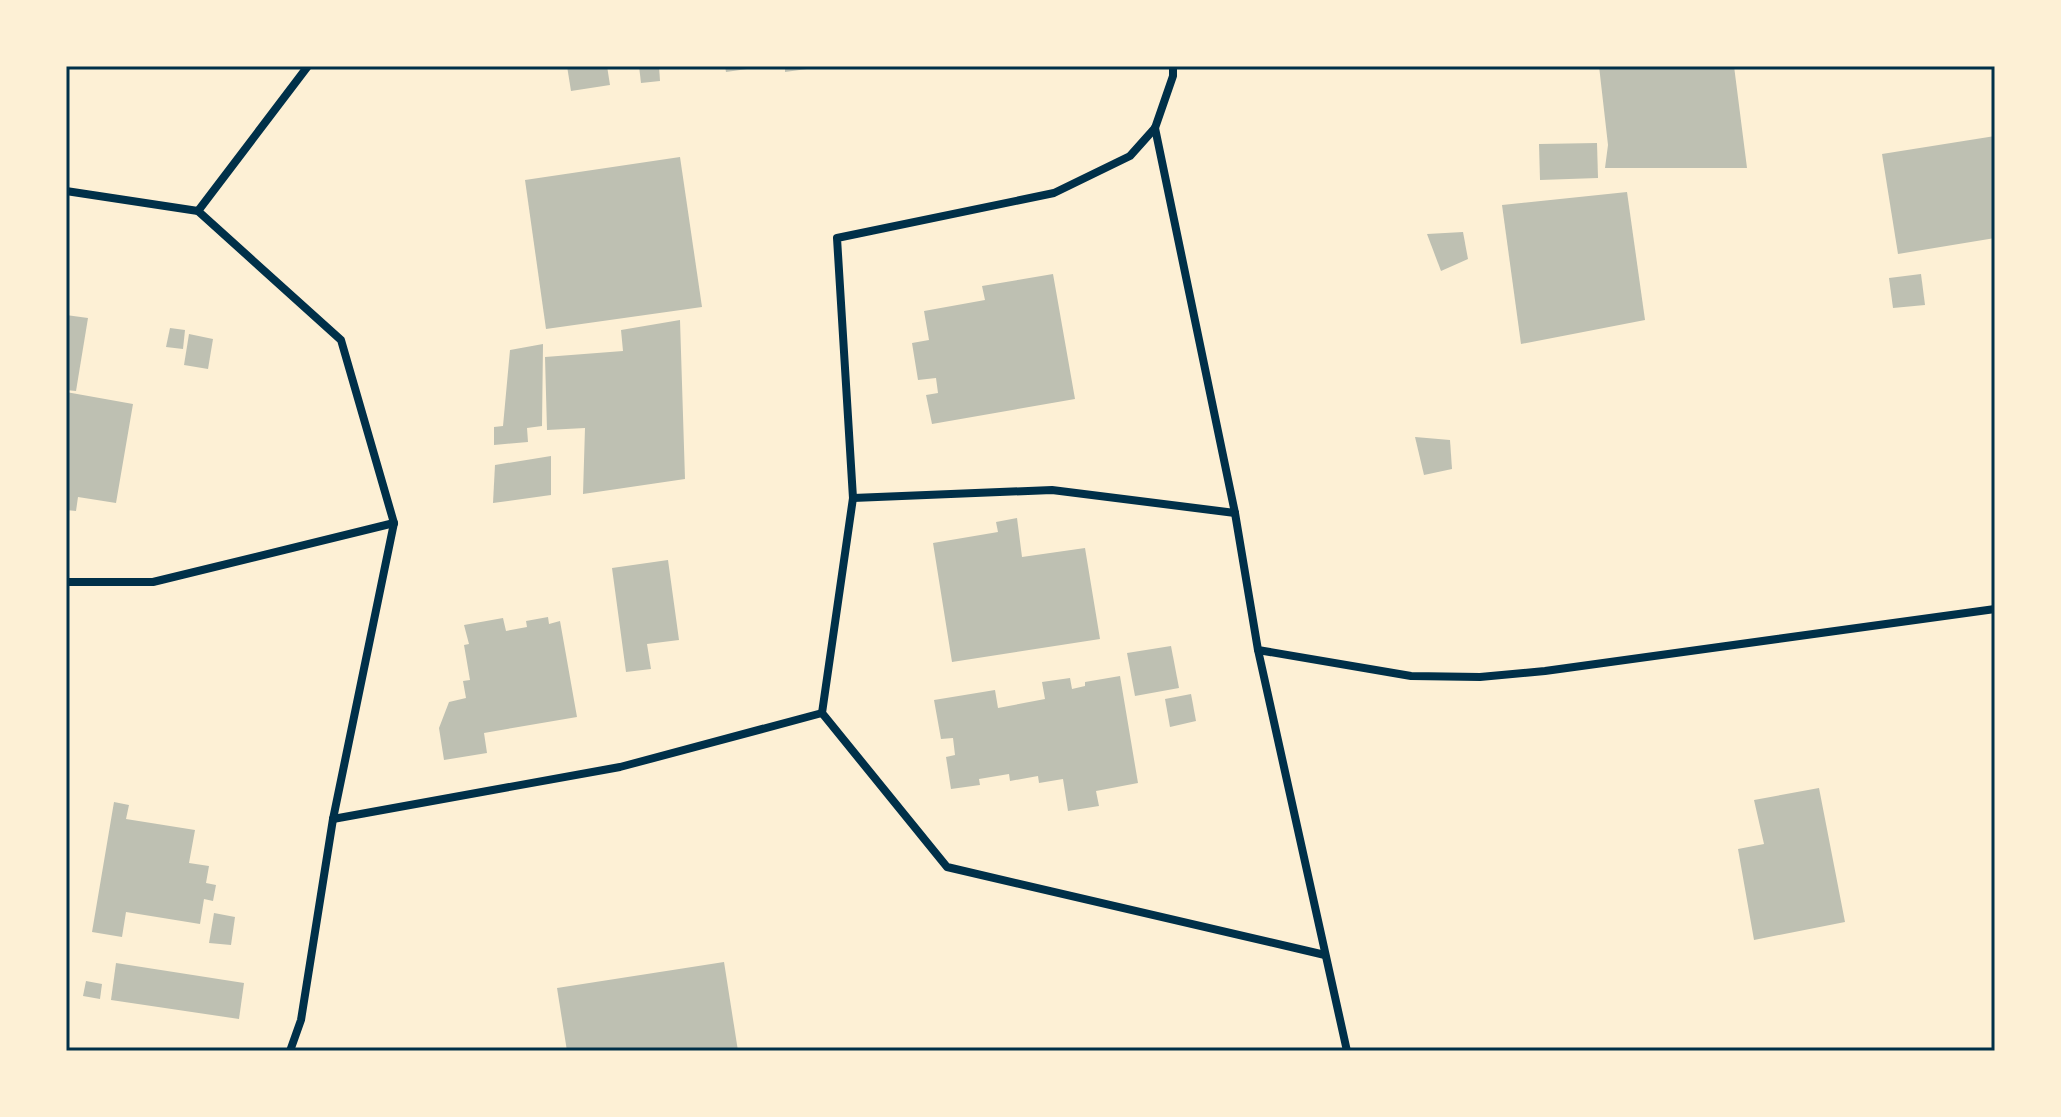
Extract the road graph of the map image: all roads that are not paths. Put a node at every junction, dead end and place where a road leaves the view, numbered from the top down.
1 (308, 66) edge
2 (1173, 66) edge
3 (1155, 128) junction
4 (66, 191) edge
5 (198, 211) junction
6 (853, 498) junction
7 (1235, 513) junction
8 (394, 523) junction
9 (66, 582) edge
10 (1995, 609) edge
11 (1258, 650) junction
12 (822, 713) junction
13 (333, 819) junction
14 (1325, 955) junction
15 (290, 1051) edge
16 (1347, 1051) edge

1 - 5 street
2 - 3 street
3 - 6 street
3 - 7 street
4 - 5 street
5 - 8 street
6 - 7 street
6 - 12 street
7 - 11 street
8 - 9 street
8 - 13 street
10 - 11 street
11 - 14 street
12 - 13 street
12 - 14 street
13 - 15 street
14 - 16 street

